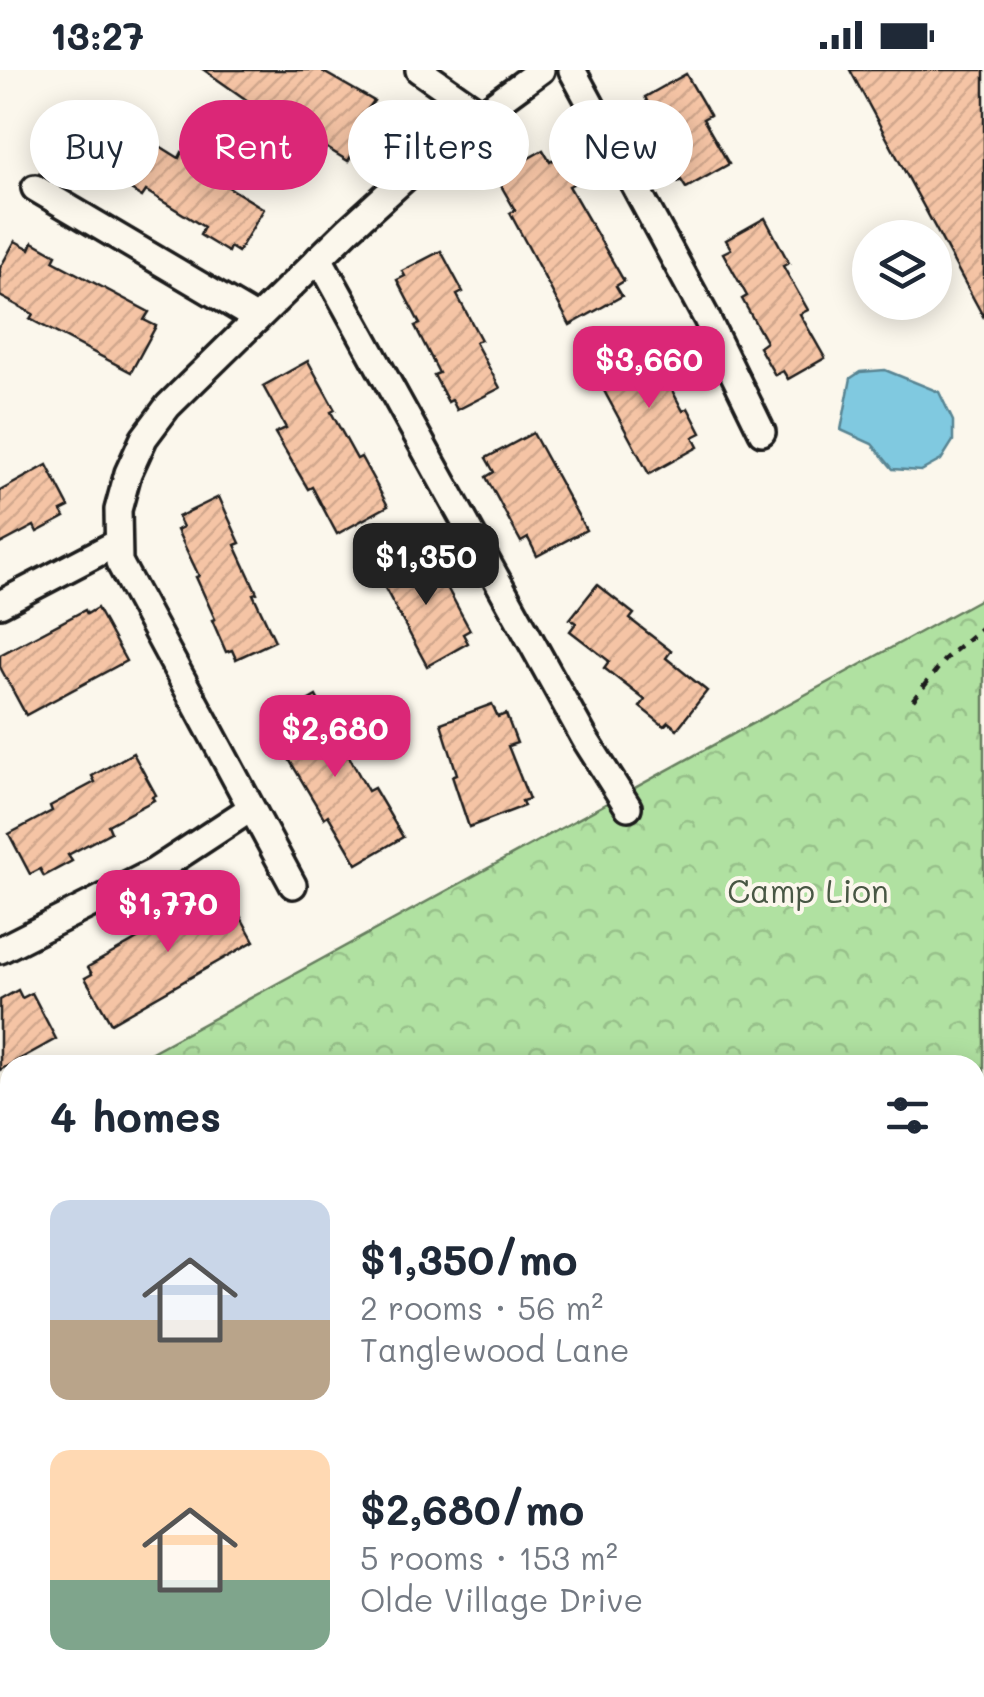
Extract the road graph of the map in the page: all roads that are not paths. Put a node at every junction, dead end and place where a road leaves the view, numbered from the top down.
1 (420, 70) edge
2 (541, 70) edge
3 (572, 70) edge
4 (462, 100) edge
5 (501, 100) edge
6 (38, 190) edge
7 (393, 190) edge
8 (319, 258) junction
9 (257, 319) junction
10 (762, 432) dead end
11 (117, 543) junction
12 (0, 604) edge
13 (628, 808) dead end
14 (250, 809) junction
15 (294, 885) dead end
16 (0, 950) edge

1 - 4 street
2 - 5 street
3 - 10 street
6 - 9 street
7 - 8 street
8 - 9 street
8 - 13 street
9 - 11 street
11 - 12 street
11 - 14 street
14 - 15 street
14 - 16 street

